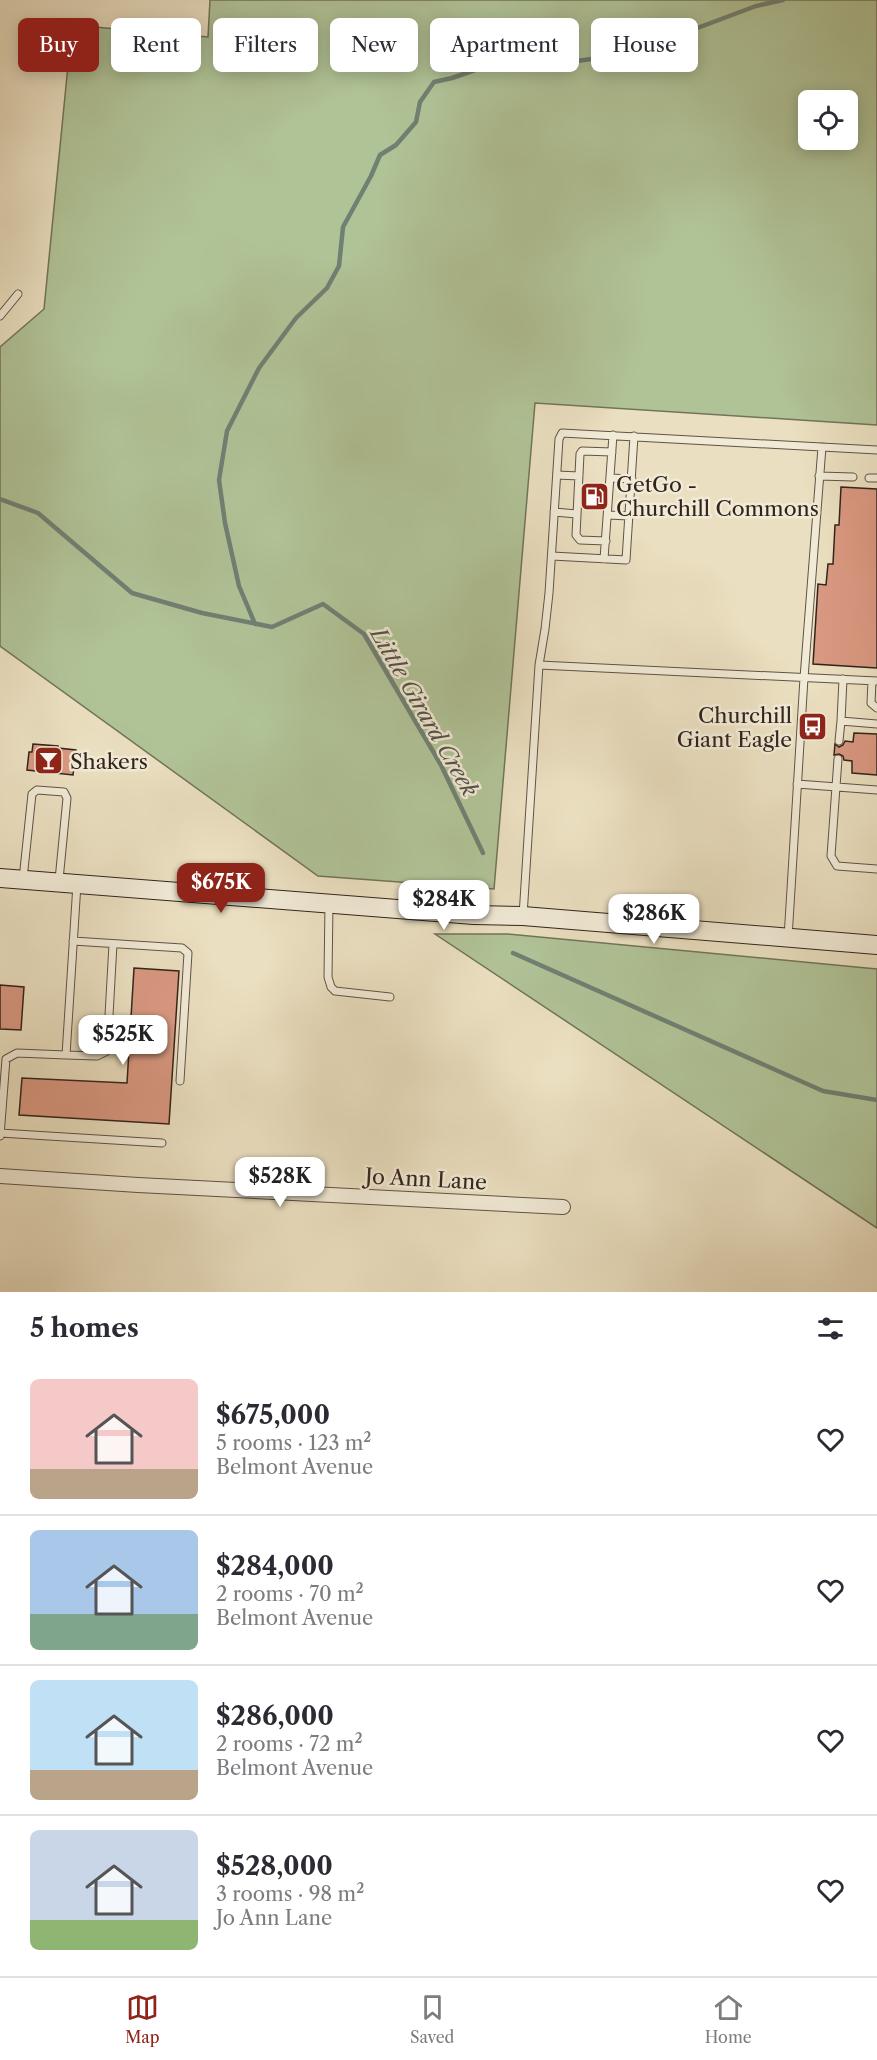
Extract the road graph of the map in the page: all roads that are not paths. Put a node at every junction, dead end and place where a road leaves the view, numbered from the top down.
1 (18, 294) dead end
2 (0, 316) edge
3 (613, 435) junction
4 (634, 436) junction
5 (822, 447) junction
6 (877, 450) edge
7 (612, 452) junction
8 (557, 476) junction
9 (819, 476) junction
10 (579, 477) junction
11 (853, 477) dead end
12 (610, 478) junction
13 (869, 478) dead end
14 (877, 478) edge
15 (632, 479) junction
16 (554, 512) junction
17 (577, 514) junction
18 (608, 515) junction
19 (629, 516) junction
20 (606, 542) junction
21 (552, 556) junction
22 (604, 559) junction
23 (539, 665) junction
24 (804, 678) junction
25 (843, 679) junction
26 (875, 681) edge
27 (877, 708) edge
28 (840, 722) junction
29 (877, 724) edge
30 (839, 741) dead end
31 (838, 759) dead end
32 (797, 784) junction
33 (836, 787) junction
34 (877, 790) edge
35 (877, 868) edge
36 (0, 878) edge
37 (23, 880) junction
38 (68, 884) junction
39 (330, 904) junction
40 (523, 916) junction
41 (788, 938) junction
42 (73, 941) junction
43 (113, 944) junction
44 (877, 945) edge
45 (390, 997) dead end
46 (66, 1054) junction
47 (180, 1081) dead end
48 (0, 1134) edge
49 (162, 1143) dead end
50 (0, 1176) edge
51 (563, 1207) dead end

1 - 2 lane
3 - 4 lane
3 - 7 lane
3 - 8 lane
4 - 5 lane
4 - 15 lane
5 - 6 lane
5 - 9 lane
7 - 10 lane
7 - 12 lane
8 - 10 lane
8 - 16 lane
9 - 11 lane
9 - 24 lane
10 - 17 lane
12 - 15 lane
12 - 18 lane
13 - 14 lane
15 - 19 lane
16 - 17 lane
16 - 21 lane
17 - 20 lane
18 - 19 lane
18 - 20 lane
19 - 22 lane
20 - 22 lane
21 - 22 lane
21 - 23 lane
23 - 24 lane
23 - 40 lane
24 - 25 lane
24 - 32 lane
25 - 26 lane
25 - 28 lane
26 - 27 lane
28 - 29 lane
28 - 30 lane
31 - 33 lane
32 - 33 lane
32 - 41 lane
33 - 34 lane
33 - 35 lane
36 - 37 main road
37 - 38 main road
37 - 38 lane
38 - 39 main road
38 - 42 lane
39 - 40 main road
39 - 45 lane
40 - 41 main road
41 - 44 main road
42 - 43 lane
42 - 46 lane
43 - 46 lane
43 - 47 lane
46 - 48 lane
48 - 49 lane
50 - 51 street, Jo Ann Lane

